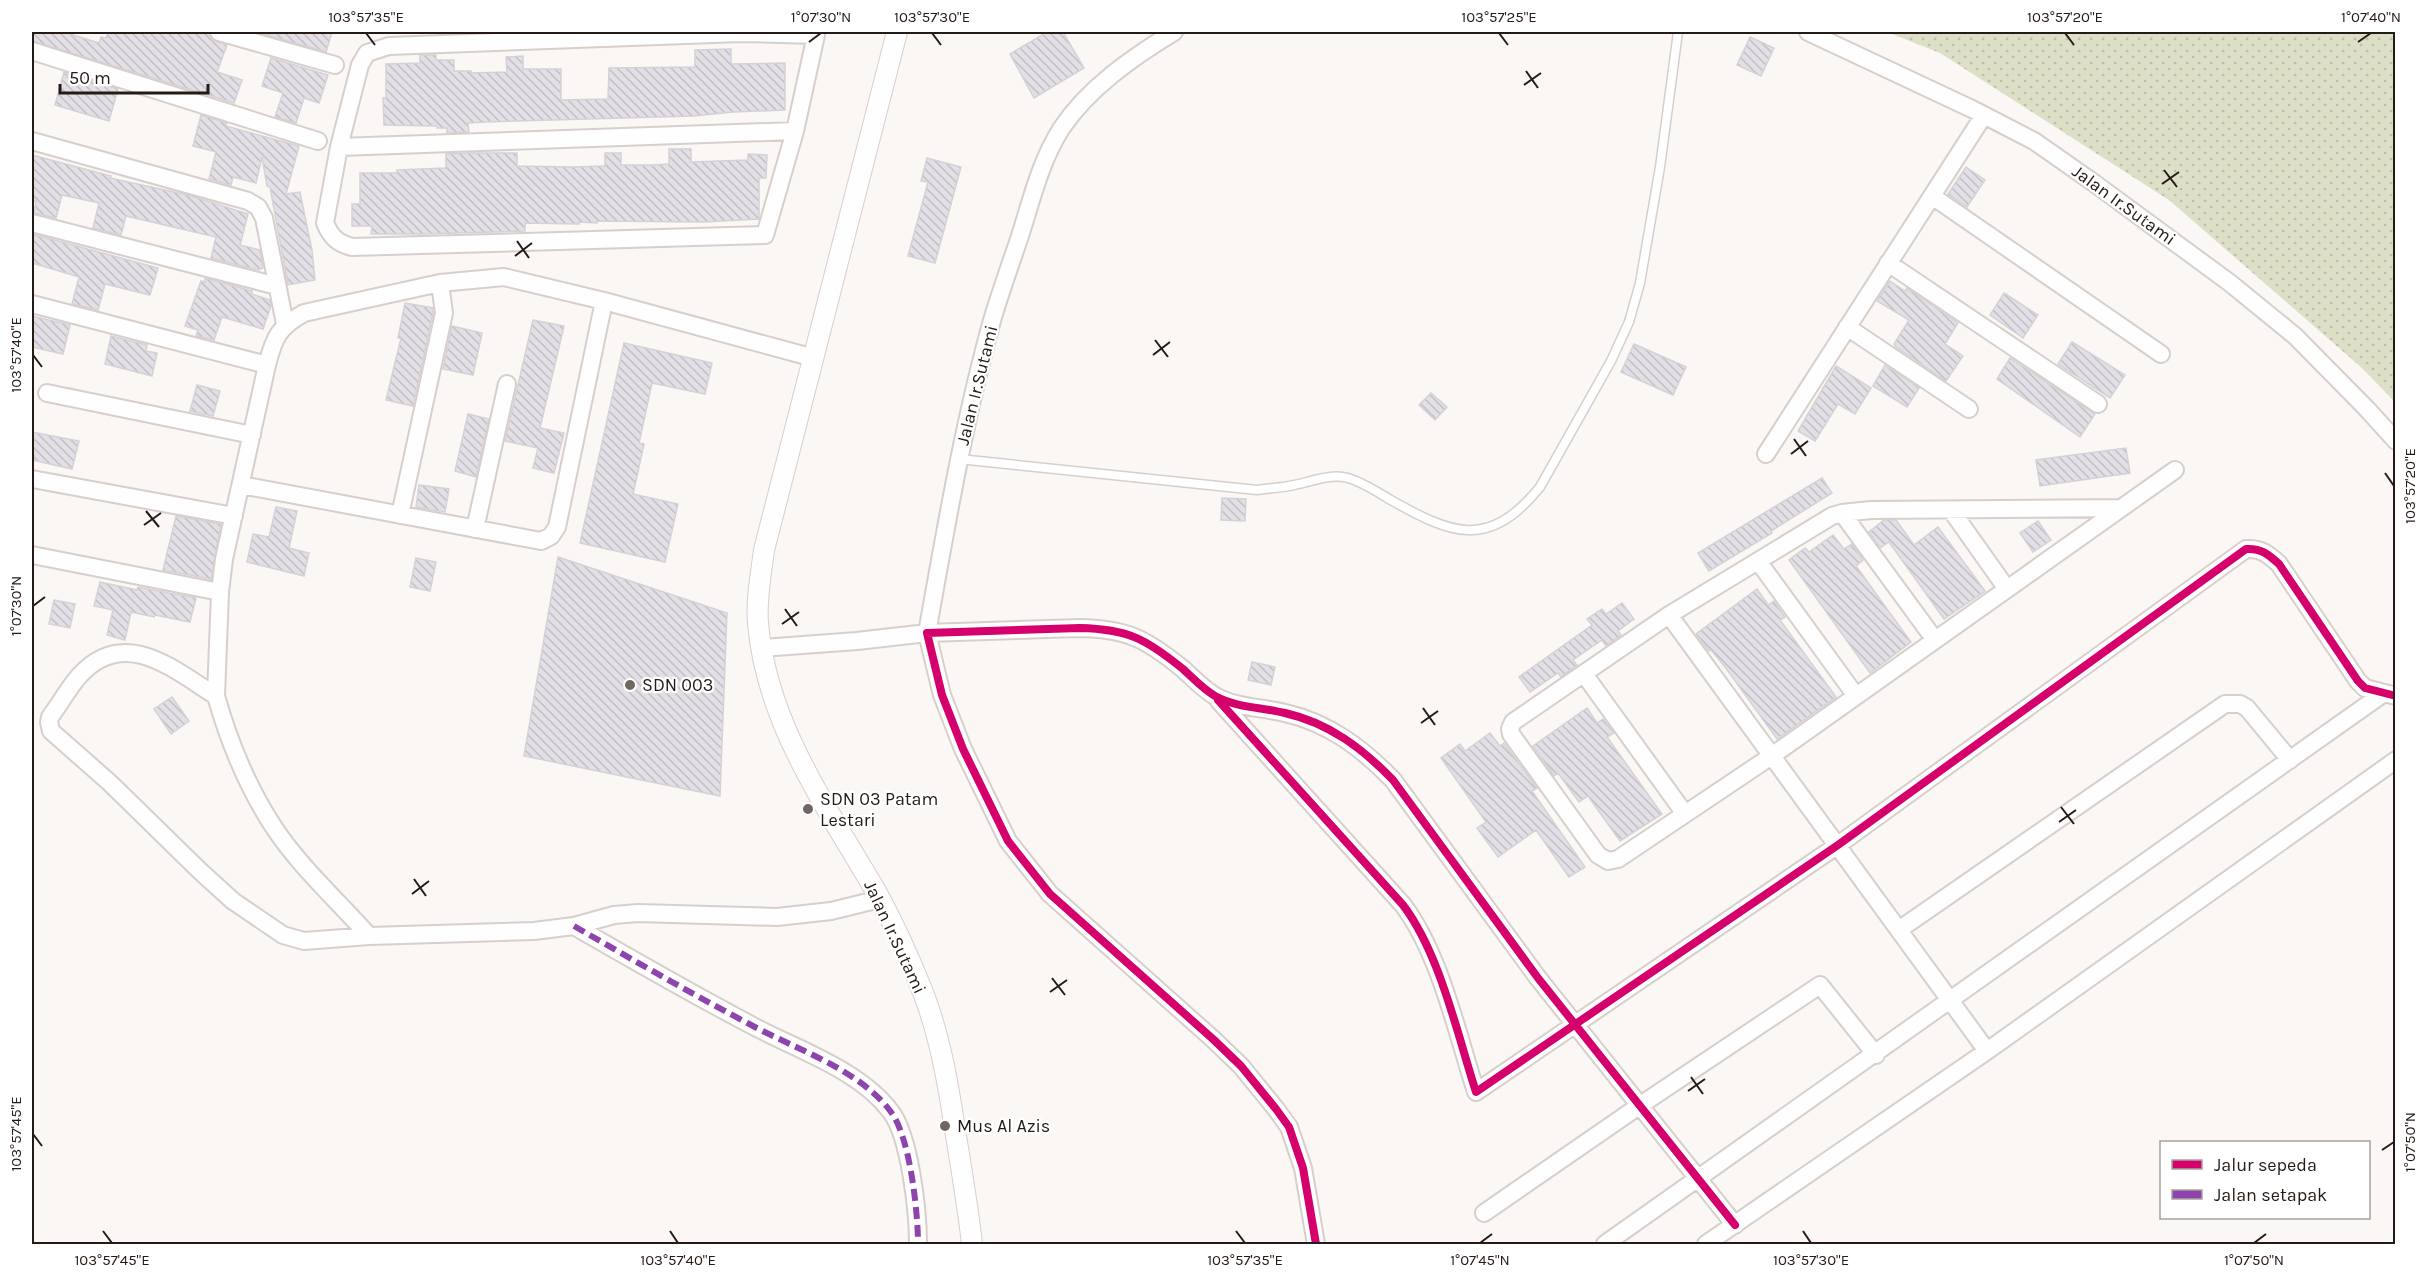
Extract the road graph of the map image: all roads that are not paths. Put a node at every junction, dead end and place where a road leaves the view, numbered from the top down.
1 (219, 32) edge
2 (897, 32) edge
3 (1174, 32) edge
4 (1678, 32) edge
5 (1808, 32) edge
6 (32, 51) edge
7 (335, 65) dead end
8 (1984, 115) junction
9 (795, 131) junction
10 (32, 141) edge
11 (318, 141) dead end
12 (339, 147) junction
13 (1932, 196) junction
14 (32, 223) edge
15 (1888, 263) junction
16 (440, 283) junction
17 (278, 286) junction
18 (604, 301) junction
19 (32, 304) edge
20 (285, 324) junction
21 (1847, 327) junction
22 (2161, 354) dead end
23 (814, 358) junction
24 (267, 364) junction
25 (507, 384) dead end
26 (47, 393) dead end
27 (2098, 404) dead end
28 (1969, 409) dead end
29 (252, 435) junction
30 (2396, 441) edge
31 (1766, 454) dead end
32 (959, 459) junction
33 (2175, 470) dead end
34 (32, 479) edge
35 (241, 485) junction
36 (2121, 508) junction
37 (1951, 510) junction
38 (1842, 513) junction
39 (400, 515) junction
40 (234, 516) junction
41 (475, 529) junction
42 (32, 555) edge
43 (1758, 561) junction
44 (2007, 589) junction
45 (220, 592) junction
46 (1669, 615) junction
47 (927, 633) junction
48 (1935, 640) junction
49 (761, 648) junction
50 (1584, 674) junction
51 (1213, 695) junction
52 (2390, 695) edge
53 (216, 696) junction
54 (1856, 696) junction
55 (1773, 755) junction
56 (2290, 760) junction
57 (2396, 760) edge
58 (1685, 814) junction
59 (1839, 845) junction
60 (880, 899) junction
61 (574, 926) junction
62 (1900, 929) junction
63 (369, 936) junction
64 (1952, 1001) junction
65 (1574, 1024) junction
66 (1987, 1051) junction
67 (1876, 1055) junction
68 (1640, 1106) junction
69 (1698, 1179) junction
70 (1484, 1213) dead end
71 (1735, 1225) junction
72 (918, 1245) edge
73 (972, 1245) edge
74 (1316, 1245) edge
75 (1605, 1245) edge
76 (1706, 1245) edge

1 - 7 street
2 - 23 street, Jalan Ir.Sutami
3 - 32 street, Jalan Ir.Sutami
4 - 32 lane
5 - 8 street, Jalan Ir.Sutami
6 - 11 street
8 - 13 street
8 - 30 street, Jalan Ir.Sutami
9 - 12 street
9 - 12 street
9 - 12 street
10 - 17 street
13 - 15 street
13 - 22 street
14 - 17 street
15 - 21 street
15 - 27 street
16 - 18 street
16 - 20 street
16 - 39 street
17 - 20 street
18 - 23 street
18 - 41 street
19 - 24 street
20 - 24 street
21 - 28 street
21 - 31 street
23 - 49 street, Jalan Ir.Sutami
24 - 29 street
25 - 41 street
26 - 29 street
29 - 35 street
32 - 47 street, Jalan Ir.Sutami
33 - 36 street
34 - 40 street
35 - 39 street
35 - 40 street
36 - 37 street
36 - 44 street
37 - 38 street
37 - 44 street
38 - 43 street
38 - 48 street
39 - 41 street
40 - 45 street
42 - 45 street
43 - 46 street
43 - 54 street
44 - 48 street
45 - 53 street
46 - 50 street
46 - 55 street
47 - 49 street
47 - 51 street
47 - 74 street
48 - 54 street
49 - 60 street, Jalan Ir.Sutami
50 - 58 street
50 - 58 street
51 - 65 street
51 - 65 street
52 - 56 street
52 - 59 street
53 - 63 street
53 - 63 street
54 - 55 street
55 - 58 street
55 - 59 street
56 - 62 street
56 - 64 street
57 - 66 street
59 - 62 street
59 - 65 street
60 - 61 street
60 - 73 street, Jalan Ir.Sutami
61 - 63 street
61 - 72 street
62 - 64 street
64 - 66 street
64 - 67 street
65 - 68 street
66 - 71 street
67 - 68 street
67 - 69 street
68 - 69 street
68 - 70 street
69 - 71 street
69 - 75 street
71 - 76 street

